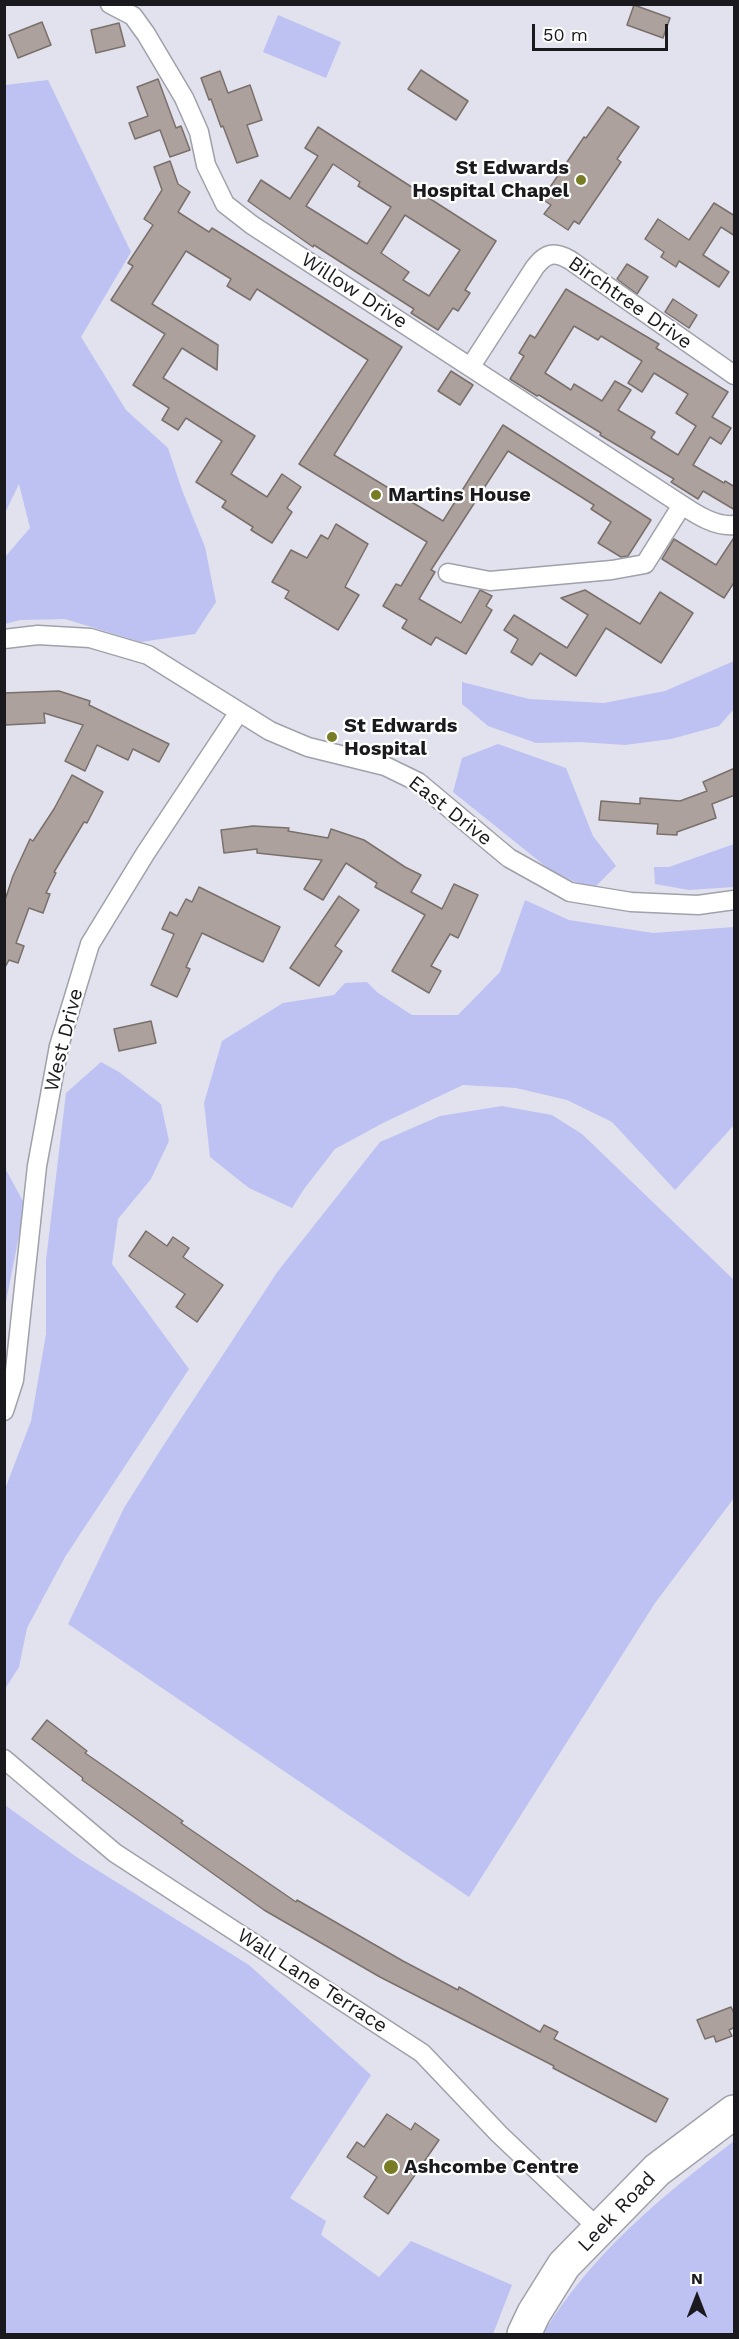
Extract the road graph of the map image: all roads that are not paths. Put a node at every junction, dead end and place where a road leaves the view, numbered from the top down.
1 (110, 4) edge
2 (471, 366) junction
3 (735, 375) edge
4 (682, 505) junction
5 (735, 525) edge
6 (448, 573) dead end
7 (4, 639) edge
8 (239, 712) junction
9 (735, 900) edge
10 (4, 1411) edge
11 (4, 1758) edge
12 (735, 2112) edge
13 (600, 2229) junction
14 (524, 2334) edge

1 - 2 street, Willow Drive
2 - 3 street, Birchtree Drive
2 - 4 street, Willow Drive
4 - 5 street, Willow Drive
4 - 6 street
7 - 8 street, East Drive
8 - 9 street, East Drive
8 - 10 street, West Drive
11 - 13 street, Wall Lane Terrace
12 - 13 highway, Leek Road
13 - 14 highway, Leek Road

